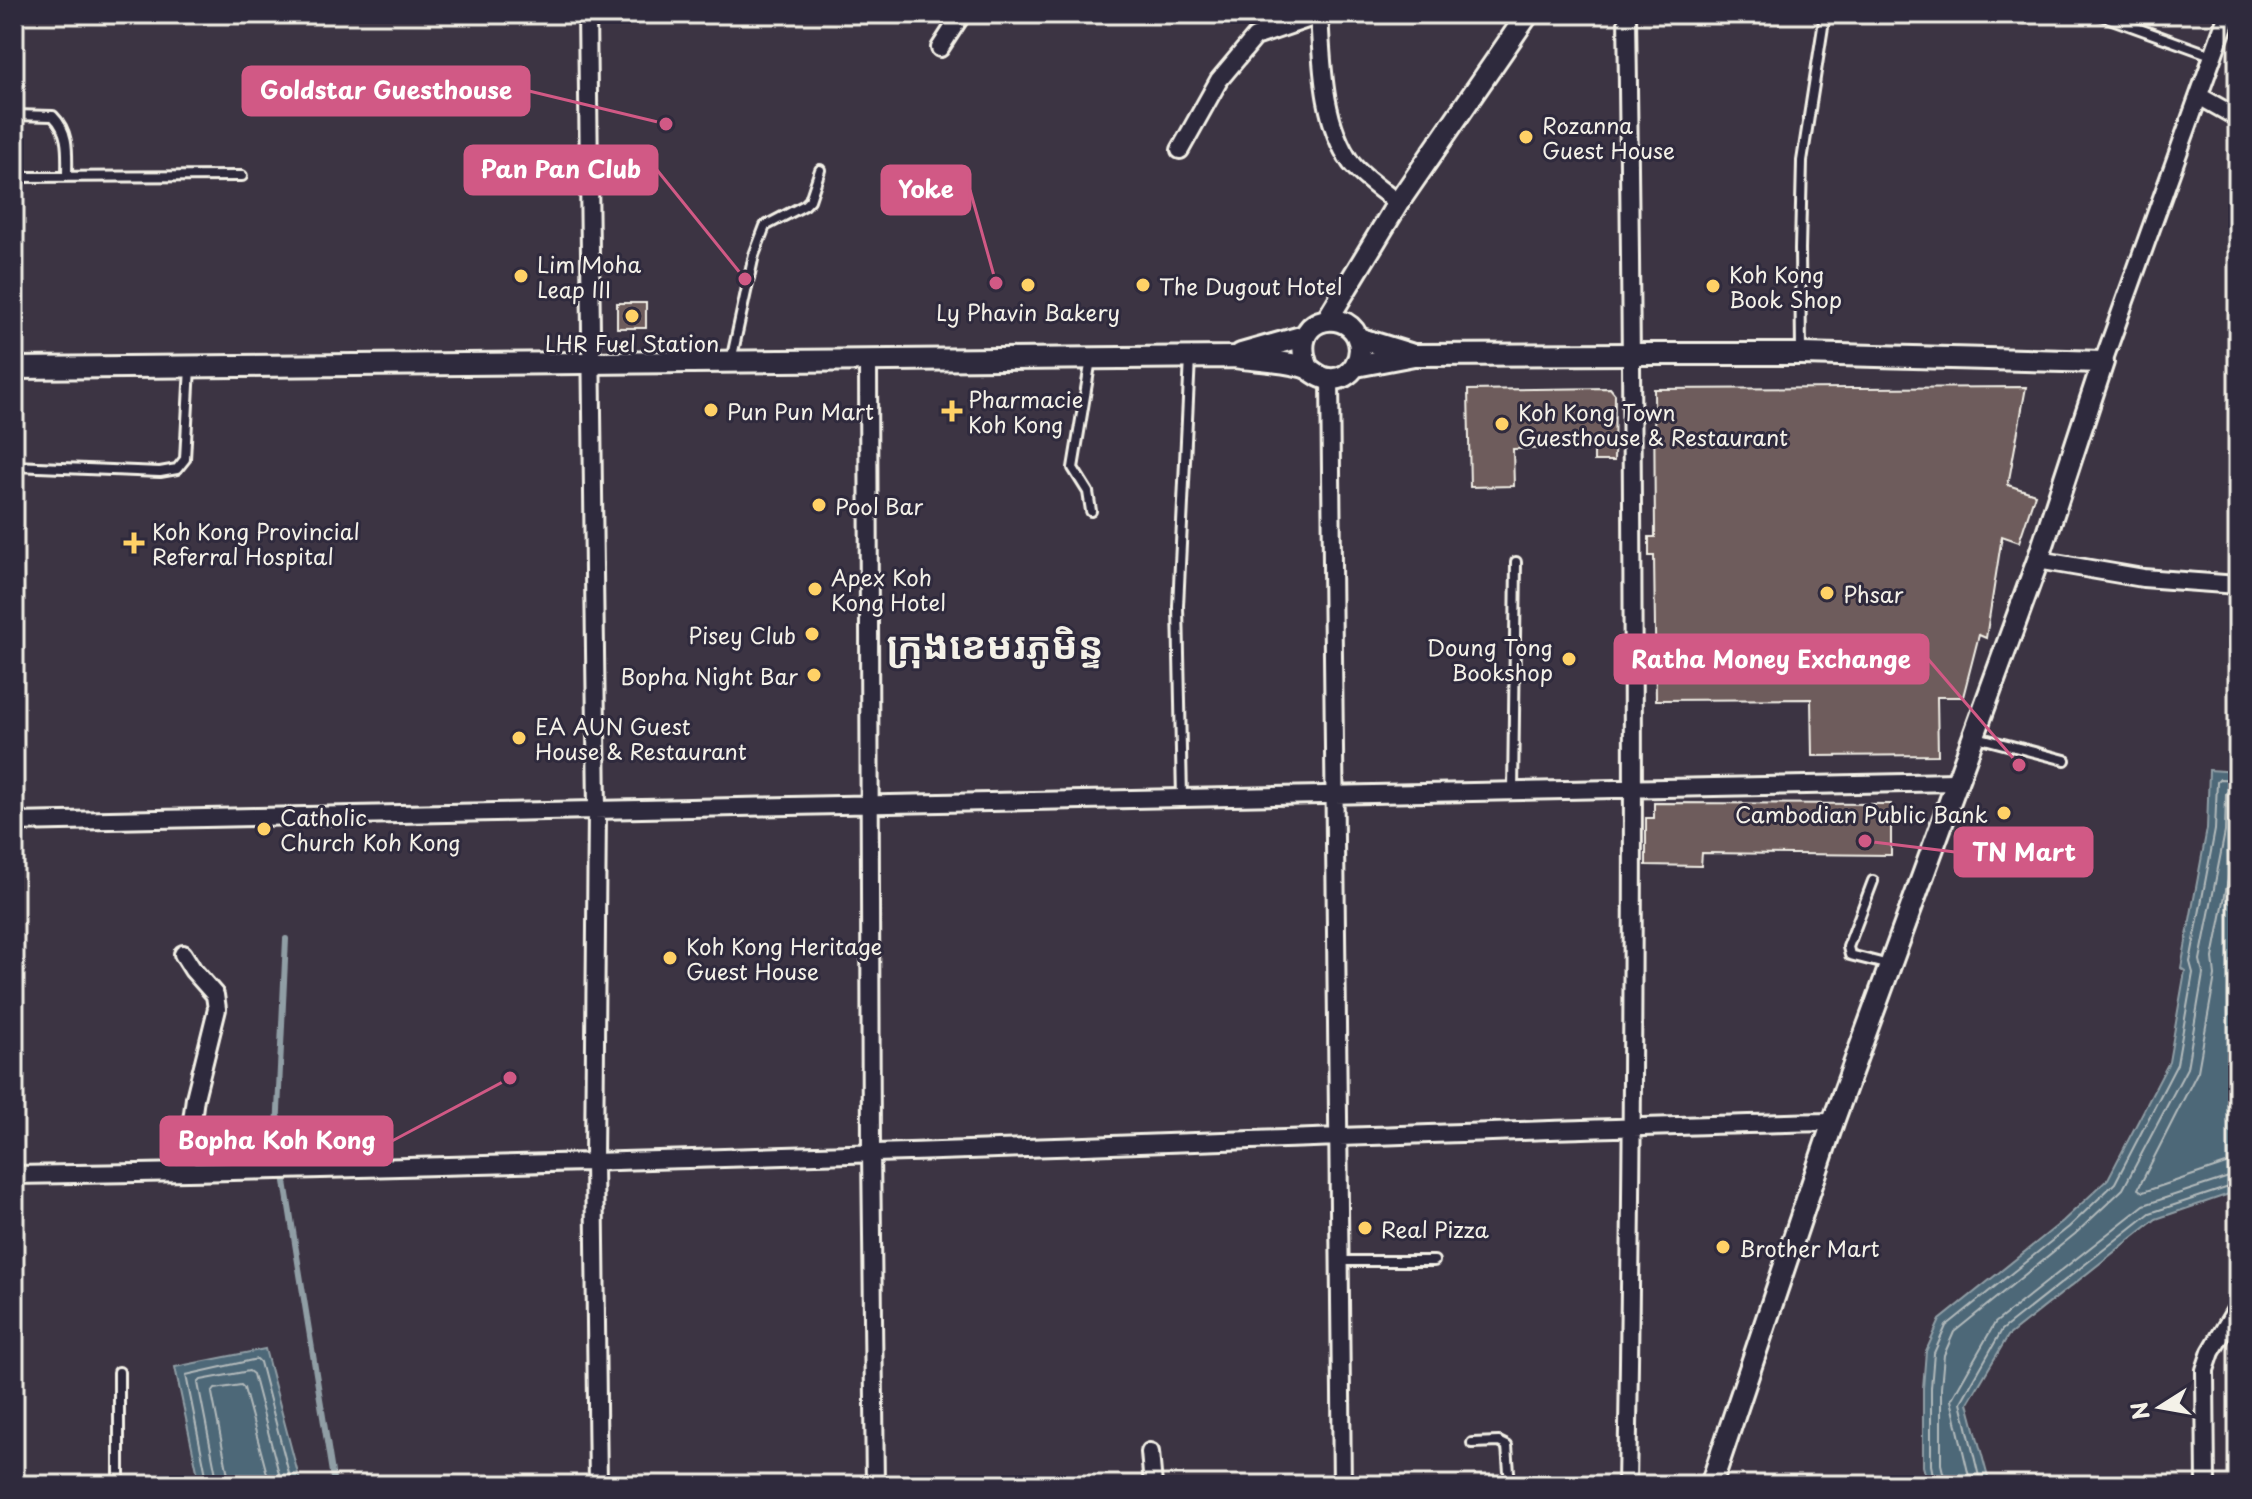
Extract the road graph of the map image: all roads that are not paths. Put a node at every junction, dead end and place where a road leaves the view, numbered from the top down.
1 (587, 14) edge
2 (962, 14) edge
3 (1230, 14) edge
4 (1319, 14) edge
5 (1528, 14) edge
6 (1627, 14) edge
7 (1825, 14) edge
8 (2098, 14) edge
9 (2228, 14) edge
10 (1275, 28) junction
11 (940, 48) dead end
12 (2214, 56) junction
13 (2199, 96) junction
14 (14, 115) edge
15 (2238, 118) edge
16 (1180, 150) dead end
17 (820, 170) dead end
18 (242, 176) dead end
19 (14, 177) edge
20 (67, 177) junction
21 (1398, 203) junction
22 (1346, 286) junction
23 (1327, 320) junction
24 (1354, 332) junction
25 (1304, 336) junction
26 (1632, 354) junction
27 (1802, 354) junction
28 (1414, 355) junction
29 (1234, 357) junction
30 (1191, 358) junction
31 (1091, 359) junction
32 (868, 361) junction
33 (731, 362) junction
34 (2103, 362) junction
35 (591, 363) junction
36 (1356, 366) junction
37 (190, 367) junction
38 (14, 368) edge
39 (1308, 368) junction
40 (1330, 379) junction
41 (14, 466) edge
42 (1091, 511) dead end
43 (2038, 560) junction
44 (1516, 562) dead end
45 (2238, 585) edge
46 (1973, 736) junction
47 (2065, 760) dead end
48 (1956, 782) junction
49 (1631, 788) junction
50 (1513, 791) junction
51 (1336, 794) junction
52 (1182, 798) junction
53 (869, 804) junction
54 (597, 810) junction
55 (14, 822) edge
56 (1873, 881) dead end
57 (183, 954) dead end
58 (1890, 965) junction
59 (1833, 1122) junction
60 (1633, 1125) junction
61 (1339, 1137) junction
62 (871, 1152) junction
63 (594, 1161) junction
64 (185, 1172) junction
65 (14, 1175) edge
66 (1340, 1261) junction
67 (1434, 1261) dead end
68 (2238, 1306) edge
69 (119, 1372) dead end
70 (1472, 1443) dead end
71 (1150, 1452) dead end
72 (119, 1485) edge
73 (598, 1485) edge
74 (875, 1485) edge
75 (1153, 1485) edge
76 (1342, 1485) edge
77 (1510, 1485) edge
78 (1627, 1485) edge
79 (1711, 1485) edge
80 (2206, 1485) edge

1 - 35 street
2 - 11 street
3 - 10 lane
4 - 10 street
4 - 21 street
5 - 21 street
6 - 26 street
7 - 27 lane
8 - 12 lane
9 - 12 street
10 - 16 street
12 - 13 street
13 - 15 street
13 - 34 street
14 - 20 lane
17 - 33 lane
18 - 20 lane
19 - 20 lane
21 - 22 street
22 - 23 street
22 - 24 street
23 - 24 street
23 - 25 street
24 - 28 street
24 - 36 street
25 - 29 street
25 - 39 street
26 - 27 street
26 - 28 street
26 - 49 street
27 - 34 street
28 - 36 street
29 - 30 street
29 - 39 street
30 - 31 street
30 - 52 lane
31 - 32 street
31 - 42 lane
32 - 33 street
32 - 53 street
33 - 35 street
34 - 43 street
35 - 37 street
35 - 54 street
36 - 40 street
37 - 38 street
37 - 41 lane
39 - 40 street
40 - 51 street
43 - 45 street
43 - 46 street
44 - 50 lane
46 - 47 lane
46 - 48 street
48 - 49 street
48 - 58 street
49 - 50 street
49 - 60 street
50 - 51 street
51 - 52 street
51 - 61 street
52 - 53 street
53 - 54 street
53 - 62 street
54 - 55 street
54 - 63 street
56 - 58 lane
57 - 64 street
58 - 59 street
59 - 60 street
59 - 79 street
60 - 61 street
60 - 78 street
61 - 62 street
61 - 66 street
62 - 63 street
62 - 74 street
63 - 64 street
63 - 73 street
64 - 65 street
66 - 67 lane
66 - 76 street
68 - 80 street
69 - 72 lane
70 - 77 lane
71 - 75 street

